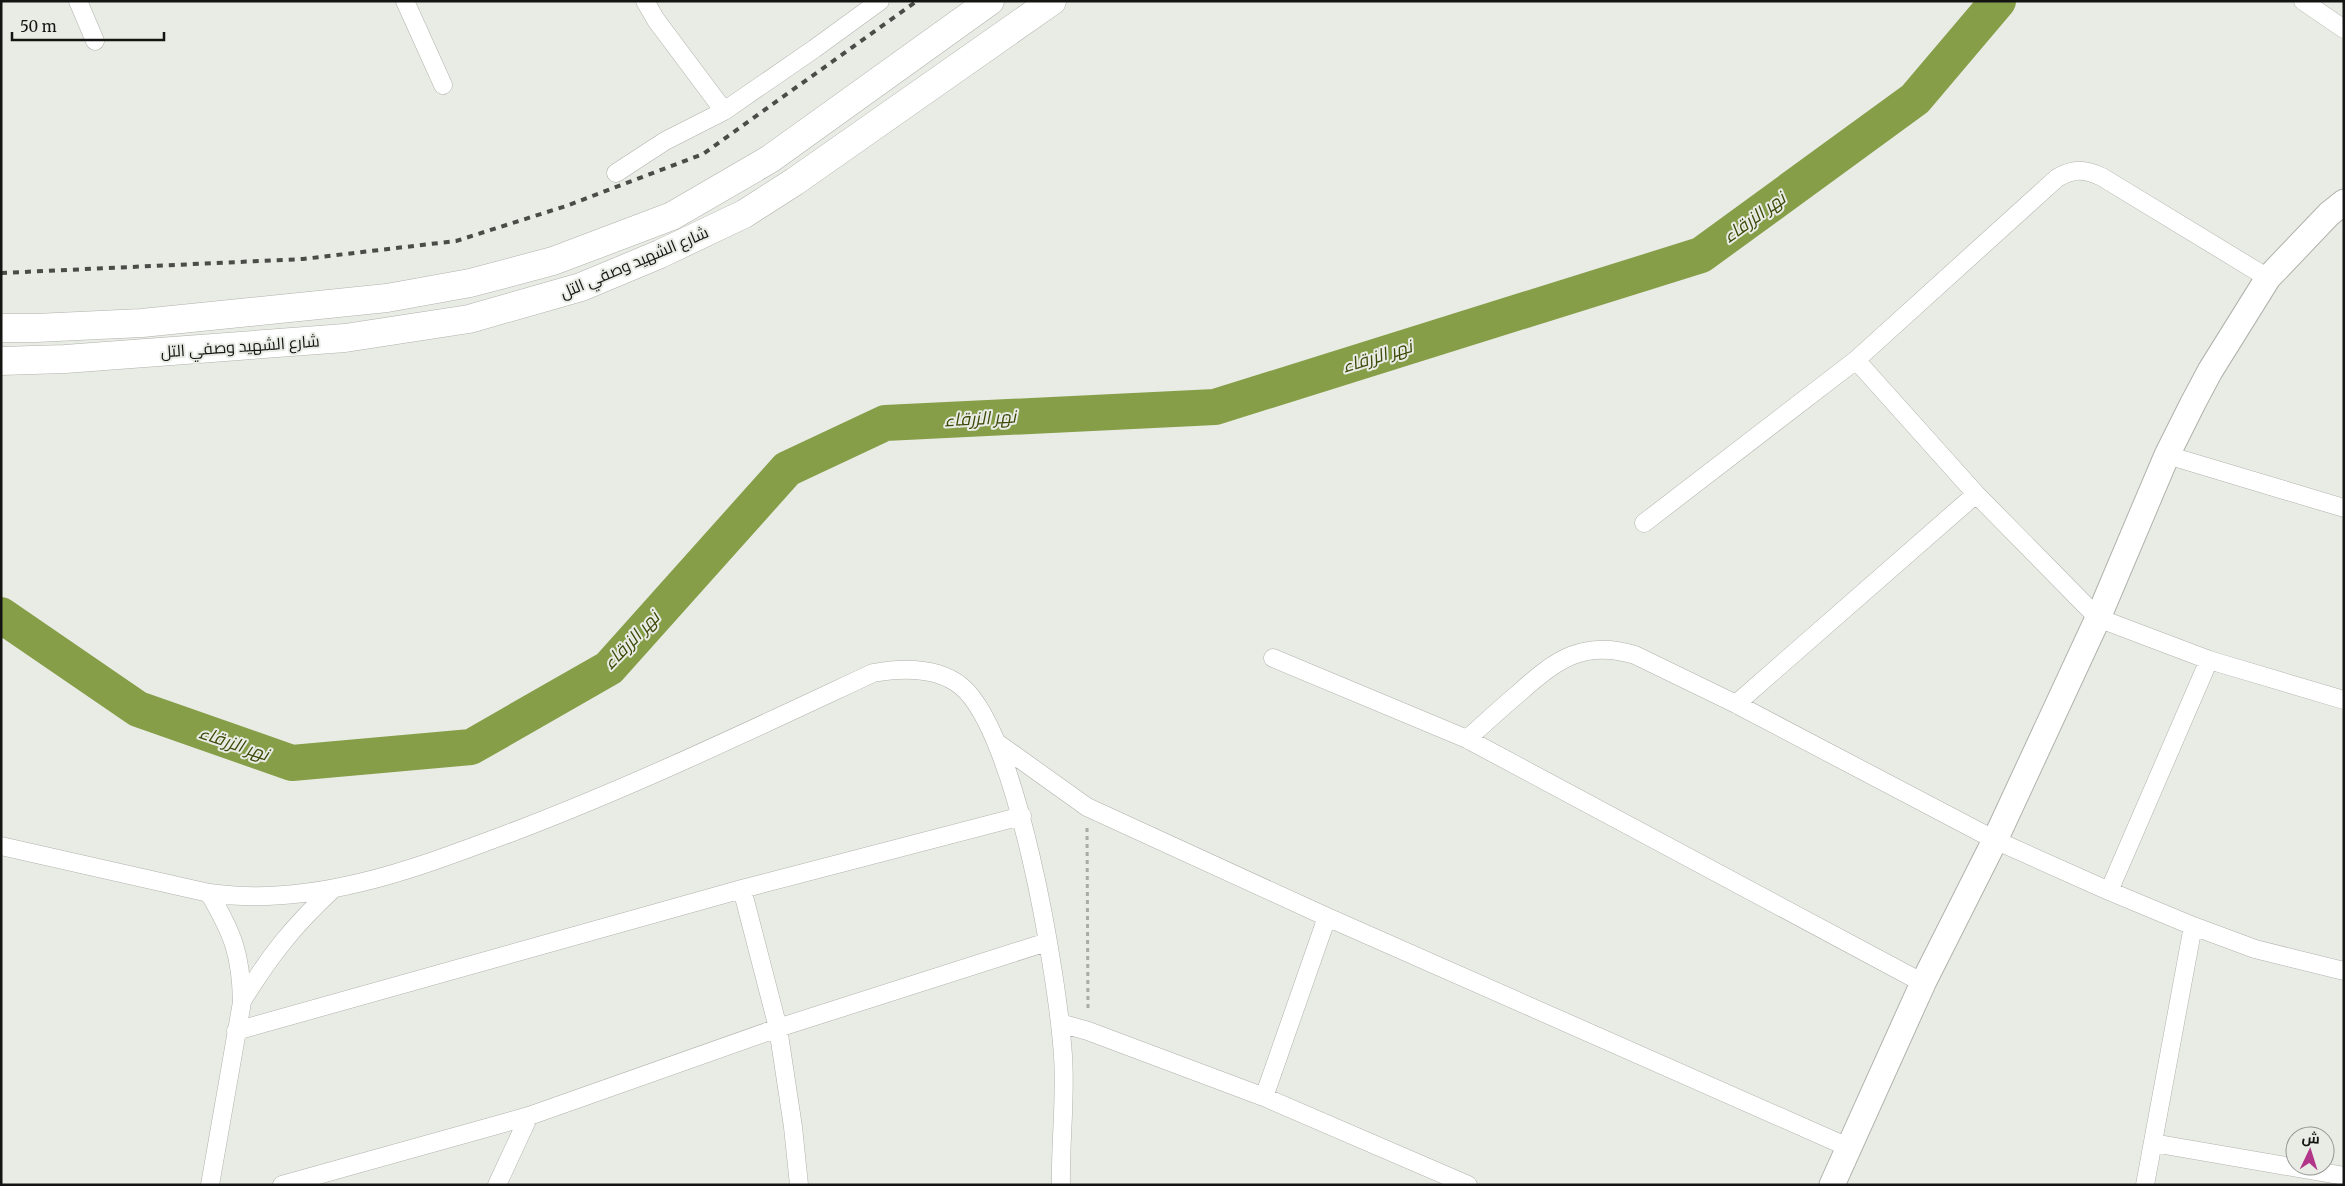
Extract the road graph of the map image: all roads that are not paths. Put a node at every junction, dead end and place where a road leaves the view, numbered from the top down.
1 (78, 1) edge
2 (405, 1) edge
3 (645, 1) edge
4 (880, 1) edge
5 (990, 1) edge
6 (1052, 1) edge
7 (2303, 1) edge
8 (2344, 29) edge
9 (95, 41) dead end
10 (444, 85) dead end
11 (724, 111) junction
12 (616, 172) dead end
13 (2344, 202) edge
14 (2268, 278) junction
15 (1, 328) edge
16 (1, 360) edge
17 (1856, 360) junction
18 (2167, 455) junction
19 (1976, 494) junction
20 (2344, 508) edge
21 (1644, 523) dead end
22 (2098, 618) junction
23 (1273, 658) dead end
24 (2209, 660) junction
25 (2344, 700) edge
26 (1736, 704) junction
27 (1467, 739) junction
28 (996, 742) junction
29 (1022, 816) junction
30 (1995, 840) junction
31 (1, 846) edge
32 (742, 889) junction
33 (332, 890) junction
34 (2108, 891) junction
35 (209, 893) junction
36 (1326, 917) junction
37 (2193, 926) junction
38 (1047, 942) junction
39 (2344, 971) edge
40 (1923, 983) junction
41 (242, 1002) junction
42 (1060, 1022) junction
43 (778, 1028) junction
44 (236, 1031) junction
45 (1264, 1097) junction
46 (529, 1116) junction
47 (2153, 1143) junction
48 (1850, 1148) junction
49 (2344, 1176) edge
50 (210, 1185) edge
51 (282, 1185) edge
52 (497, 1185) edge
53 (798, 1185) edge
54 (1061, 1185) edge
55 (1468, 1185) edge
56 (1832, 1185) edge
57 (2146, 1185) edge

1 - 9 street
2 - 10 street
3 - 11 street
4 - 11 street
5 - 15 main road, شارع الشهيد وصفي التل
6 - 16 main road, شارع الشهيد وصفي التل
7 - 8 street
11 - 12 street
13 - 14 street
14 - 17 street
14 - 18 street
17 - 19 street
17 - 21 street
18 - 20 street
18 - 22 street
19 - 22 street
19 - 26 street
22 - 24 street
22 - 30 street
23 - 27 street
24 - 25 street
24 - 34 street
26 - 27 street
26 - 30 street
27 - 40 street
28 - 29 street
28 - 33 street
28 - 36 street
29 - 32 street
29 - 38 street
30 - 34 street
30 - 40 street
31 - 35 street
32 - 43 street
32 - 44 street
33 - 35 street
33 - 41 street
34 - 37 street
35 - 41 street
36 - 45 street
36 - 48 street
37 - 39 street
37 - 47 street
38 - 42 street
38 - 43 street
40 - 48 street
41 - 44 street
42 - 45 street
42 - 54 street
43 - 46 street
43 - 53 street
44 - 50 street
45 - 55 street
46 - 51 street
46 - 52 street
47 - 49 street
47 - 57 street
48 - 56 street

